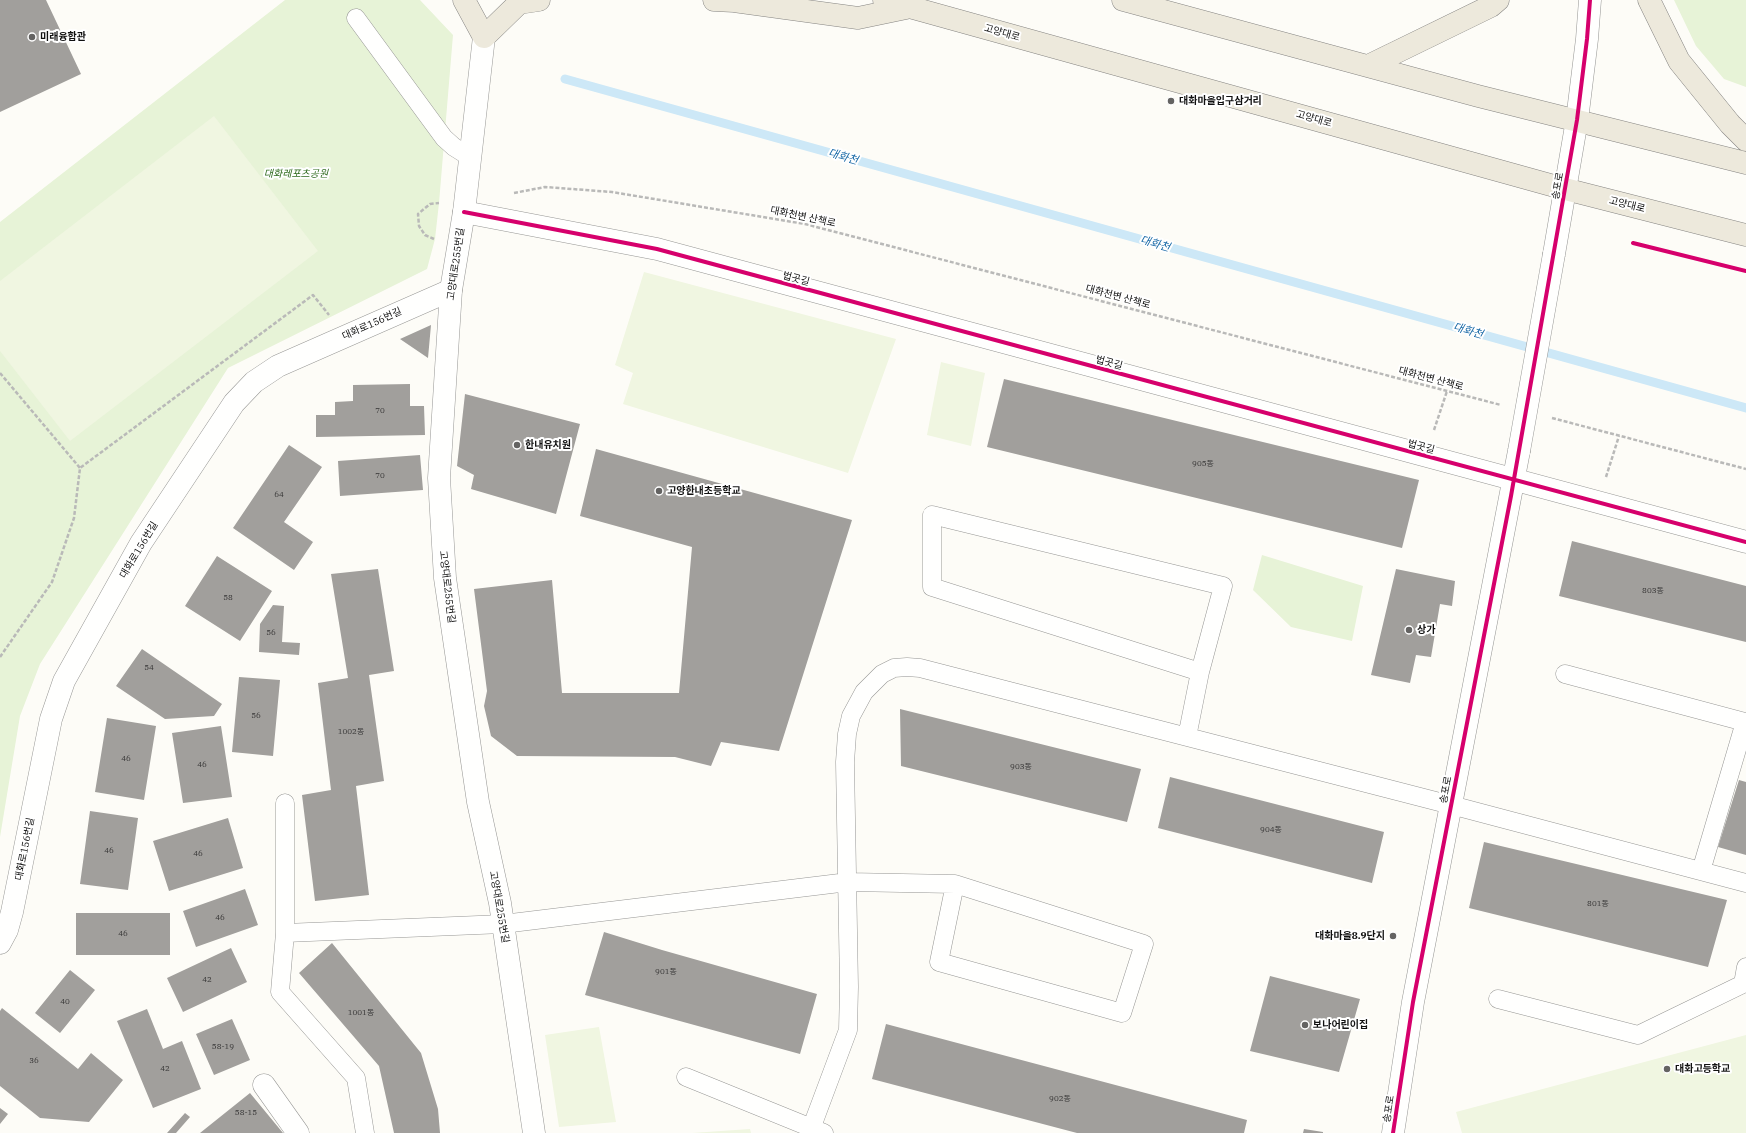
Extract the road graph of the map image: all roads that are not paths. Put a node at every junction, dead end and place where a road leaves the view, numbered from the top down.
1 (464, 0) edge
2 (539, 0) edge
3 (714, 0) edge
4 (884, 0) edge
5 (1123, 0) edge
6 (1498, 0) edge
7 (1590, 0) edge
8 (1649, 0) edge
9 (910, 7) junction
10 (356, 18) dead end
11 (484, 37) junction
12 (1368, 66) junction
13 (1577, 120) junction
14 (1746, 140) edge
15 (470, 157) junction
16 (1746, 163) edge
17 (1565, 189) junction
18 (454, 208) junction
19 (1746, 235) edge
20 (451, 290) junction
21 (1514, 480) junction
22 (1746, 542) edge
23 (1200, 672) junction
24 (1565, 674) dead end
25 (1745, 722) edge
26 (1186, 737) junction
27 (285, 803) dead end
28 (1451, 805) junction
29 (1701, 871) junction
30 (848, 882) junction
31 (955, 884) junction
32 (1742, 885) edge
33 (503, 924) junction
34 (285, 933) junction
35 (0, 943) edge
36 (1746, 967) edge
37 (1498, 999) dead end
38 (686, 1077) dead end
39 (264, 1085) dead end
40 (818, 1131) edge
41 (298, 1133) edge
42 (365, 1133) edge
43 (534, 1133) edge
44 (1393, 1133) edge

1 - 11 main road
2 - 11 main road
3 - 9 main road
4 - 9 main road, 고양대로
5 - 12 main road
6 - 12 main road
7 - 13 street, 송포로
8 - 14 main road
9 - 17 main road, 고양대로
10 - 15 lane
11 - 15 street, 고양대로255번길
12 - 13 main road
13 - 16 main road
13 - 17 street, 송포로
15 - 18 street, 고양대로255번길
17 - 19 main road, 고양대로
17 - 21 street, 송포로, bridge
18 - 20 street, 고양대로255번길
18 - 21 street, 법곳길
20 - 33 street, 고양대로255번길
20 - 35 street, 대화로156번길
21 - 22 street, 법곳길
21 - 28 street, 송포로
23 - 23 lane
23 - 26 lane
24 - 25 lane
25 - 29 lane
26 - 28 lane
26 - 30 lane
27 - 34 lane
28 - 29 lane
28 - 44 street, 송포로
29 - 32 lane
30 - 31 lane
30 - 33 lane
30 - 40 lane
31 - 31 lane
33 - 34 lane
33 - 43 street, 고양대로255번길
34 - 42 lane
36 - 37 lane
38 - 40 lane
39 - 41 street

